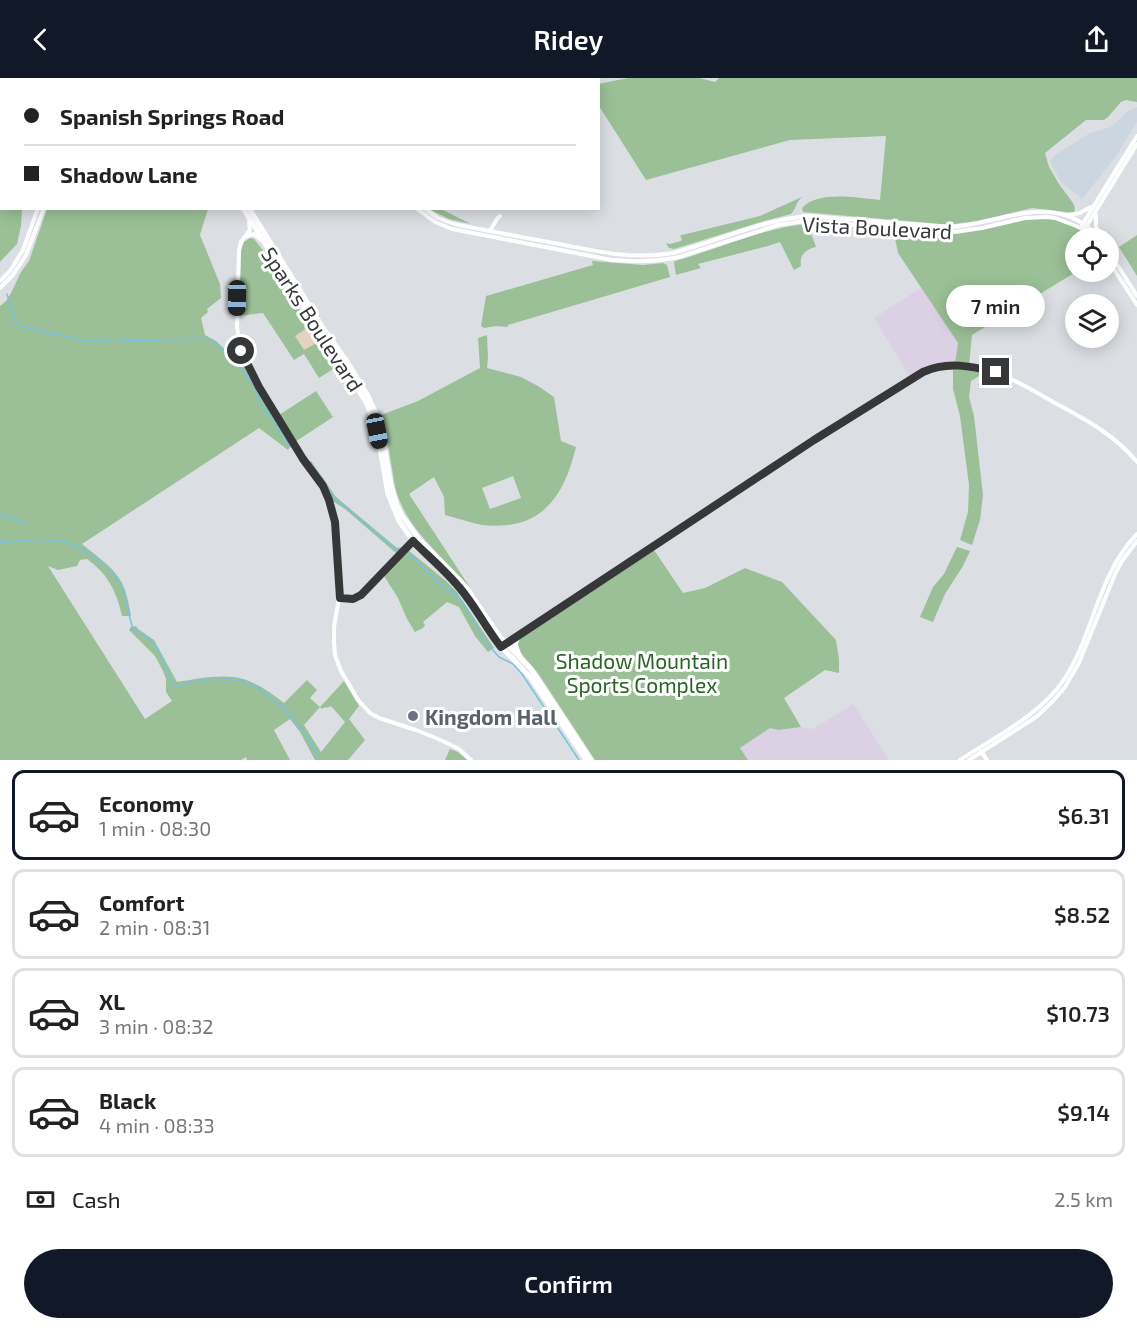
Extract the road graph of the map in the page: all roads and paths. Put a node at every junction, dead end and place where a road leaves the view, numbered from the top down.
1 (1137, 136) edge
2 (1137, 144) edge
3 (1096, 207) junction
4 (37, 210) edge
5 (43, 210) edge
6 (246, 210) edge
7 (418, 210) edge
8 (427, 210) edge
9 (500, 216) dead end
10 (1065, 216) junction
11 (1084, 226) junction
12 (260, 227) junction
13 (1087, 228) edge
14 (1096, 228) edge
15 (489, 231) junction
16 (244, 238) junction
17 (265, 245) junction
18 (282, 271) junction
19 (1119, 271) edge
20 (1119, 274) edge
21 (0, 281) edge
22 (0, 288) edge
23 (1137, 296) edge
24 (1137, 305) edge
25 (1137, 462) edge
26 (407, 524) junction
27 (1137, 534) edge
28 (413, 541) junction
29 (1137, 541) edge
30 (451, 572) junction
31 (340, 598) junction
32 (518, 636) junction
33 (504, 646) junction
34 (521, 659) junction
35 (570, 736) junction
36 (580, 743) junction
37 (980, 750) junction
38 (471, 760) edge
39 (586, 760) edge
40 (591, 760) edge
41 (960, 760) edge
42 (969, 760) edge
43 (987, 760) edge

1 - 3 main road
2 - 3 main road
3 - 10 main road
3 - 11 main road
3 - 14 main road
4 - 21 main road
5 - 22 main road
6 - 12 main road, Sparks Boulevard
6 - 16 main road
6 - 17 main road, Sparks Boulevard
7 - 11 main road, Vista Boulevard
8 - 15 main road, Vista Boulevard
9 - 15 main road
10 - 11 main road, Vista Boulevard
10 - 15 main road, Vista Boulevard
11 - 13 main road, Vista Boulevard
12 - 18 main road
12 - 26 main road, Sparks Boulevard
16 - 17 main road
16 - 31 main road
17 - 18 main road, Sparks Boulevard
18 - 28 main road, Sparks Boulevard
19 - 23 main road
20 - 24 main road
25 - 32 main road
26 - 28 main road
26 - 30 main road, Sparks Boulevard
27 - 37 main road
28 - 30 main road
28 - 31 main road
28 - 33 main road, Sparks Boulevard
29 - 37 main road
30 - 33 main road, Sparks Boulevard
31 - 38 main road
32 - 33 main road
32 - 34 main road
33 - 34 main road, Sparks Boulevard
33 - 35 main road, Sparks Boulevard
34 - 36 main road, Sparks Boulevard
35 - 36 main road
35 - 39 main road, Sparks Boulevard
36 - 40 main road, Sparks Boulevard
37 - 41 main road
37 - 42 main road
37 - 43 main road

